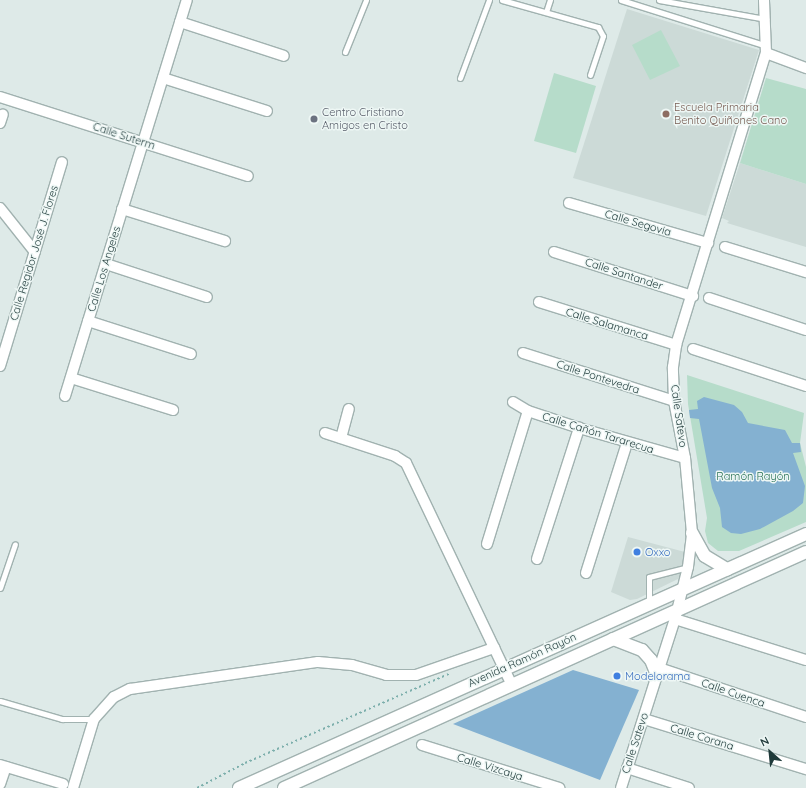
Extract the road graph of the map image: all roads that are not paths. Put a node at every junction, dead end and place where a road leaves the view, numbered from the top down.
1 (187, 0) edge
2 (366, 0) edge
3 (488, 0) edge
4 (502, 0) edge
5 (550, 0) edge
6 (621, 0) edge
7 (659, 0) edge
8 (764, 0) edge
9 (546, 12) junction
10 (766, 19) junction
11 (180, 22) junction
12 (767, 49) junction
13 (345, 52) dead end
14 (284, 56) dead end
15 (806, 68) edge
16 (590, 75) dead end
17 (163, 78) junction
18 (460, 78) dead end
19 (0, 97) edge
20 (267, 111) dead end
21 (142, 142) junction
22 (62, 162) dead end
23 (248, 176) dead end
24 (569, 202) dead end
25 (0, 208) edge
26 (122, 209) junction
27 (225, 241) dead end
28 (708, 243) junction
29 (725, 247) dead end
30 (35, 252) junction
31 (554, 252) dead end
32 (106, 264) junction
33 (806, 272) edge
34 (693, 296) junction
35 (207, 297) dead end
36 (709, 298) dead end
37 (538, 302) dead end
38 (88, 321) junction
39 (806, 330) edge
40 (676, 345) junction
41 (693, 349) dead end
42 (522, 353) dead end
43 (191, 354) dead end
44 (0, 366) edge
45 (71, 378) junction
46 (806, 386) edge
47 (66, 396) dead end
48 (674, 401) junction
49 (513, 402) dead end
50 (349, 409) dead end
51 (172, 410) dead end
52 (528, 411) junction
53 (579, 428) junction
54 (325, 433) dead end
55 (341, 438) junction
56 (627, 443) junction
57 (685, 458) junction
58 (692, 533) junction
59 (806, 534) edge
60 (15, 544) dead end
61 (487, 544) dead end
62 (806, 552) edge
63 (537, 559) dead end
64 (688, 567) junction
65 (727, 569) junction
66 (586, 573) dead end
67 (0, 588) edge
68 (684, 588) junction
69 (649, 604) junction
70 (677, 614) junction
71 (613, 639) junction
72 (494, 648) junction
73 (806, 660) edge
74 (504, 668) junction
75 (658, 671) junction
76 (512, 685) junction
77 (0, 701) edge
78 (806, 717) edge
79 (94, 719) junction
80 (644, 719) junction
81 (422, 745) dead end
82 (3, 766) edge
83 (627, 768) junction
84 (806, 769) edge
85 (0, 784) edge
86 (68, 786) edge
87 (239, 788) edge
88 (284, 788) edge
89 (559, 788) edge
90 (621, 788) edge
91 (689, 788) edge

1 - 11 street, Calle Los Angeles
2 - 13 lane
3 - 18 lane
4 - 9 lane
5 - 9 lane
6 - 12 lane
7 - 10 lane
8 - 10 street, Calle Satevo
9 - 16 lane
10 - 12 street, Calle Satevo
11 - 14 street
11 - 17 street, Calle Los Angeles
12 - 15 street
12 - 28 street, Calle Satevo
17 - 20 street
17 - 21 street, Calle Los Angeles
19 - 21 street, Calle Suterm
21 - 23 street, Calle Suterm
21 - 26 street, Calle Los Angeles
22 - 30 street, Calle Regidor José J. Flores
24 - 28 street, Calle Segovia
25 - 30 street
26 - 27 street
26 - 32 street, Calle Los Angeles
28 - 34 street, Calle Satevo
29 - 33 street
30 - 44 street, Calle Regidor José J. Flores
31 - 34 street, Calle Santander
32 - 35 street
32 - 38 street, Calle Los Angeles
34 - 40 street, Calle Satevo
36 - 39 street
37 - 40 street, Calle Salamanca
38 - 43 street
38 - 45 street, Calle Los Angeles
40 - 48 street, Calle Satevo
41 - 46 street
42 - 48 street, Calle Pontevedra
45 - 47 street, Calle Los Angeles
45 - 51 street
48 - 57 street, Calle Satevo
49 - 52 street, Calle Cañón Tararecua
50 - 55 street
52 - 53 street, Calle Cañón Tararecua
52 - 61 street
53 - 56 street, Calle Cañón Tararecua
53 - 63 street
54 - 55 street
55 - 72 street
56 - 57 street, Calle Cañón Tararecua
56 - 66 street
57 - 58 street, Calle Satevo
58 - 64 street, Calle Satevo
58 - 65 main road
59 - 65 main road, Avenida Ramón Rayón
60 - 67 lane
62 - 70 main road, Avenida Ramón Rayón
64 - 68 street, Calle Satevo
64 - 69 lane
65 - 68 main road, Avenida Ramón Rayón
68 - 69 main road, Avenida Ramón Rayón
68 - 70 street, Calle Satevo
69 - 74 main road, Avenida Ramón Rayón
70 - 71 main road, Avenida Ramón Rayón
70 - 73 street
70 - 75 street, Calle Satevo
71 - 75 main road
71 - 76 main road, Avenida Ramón Rayón
72 - 74 street
72 - 79 street
74 - 76 street
74 - 87 main road, Avenida Ramón Rayón
75 - 78 street, Calle Cuenca
75 - 80 street, Calle Satevo
76 - 88 main road, Avenida Ramón Rayón
77 - 79 lane
79 - 86 street
80 - 83 street, Calle Satevo
80 - 84 street, Calle Corana
81 - 89 street, Calle Vizcaya
82 - 85 street
82 - 86 street
83 - 90 street, Calle Satevo
83 - 91 street

